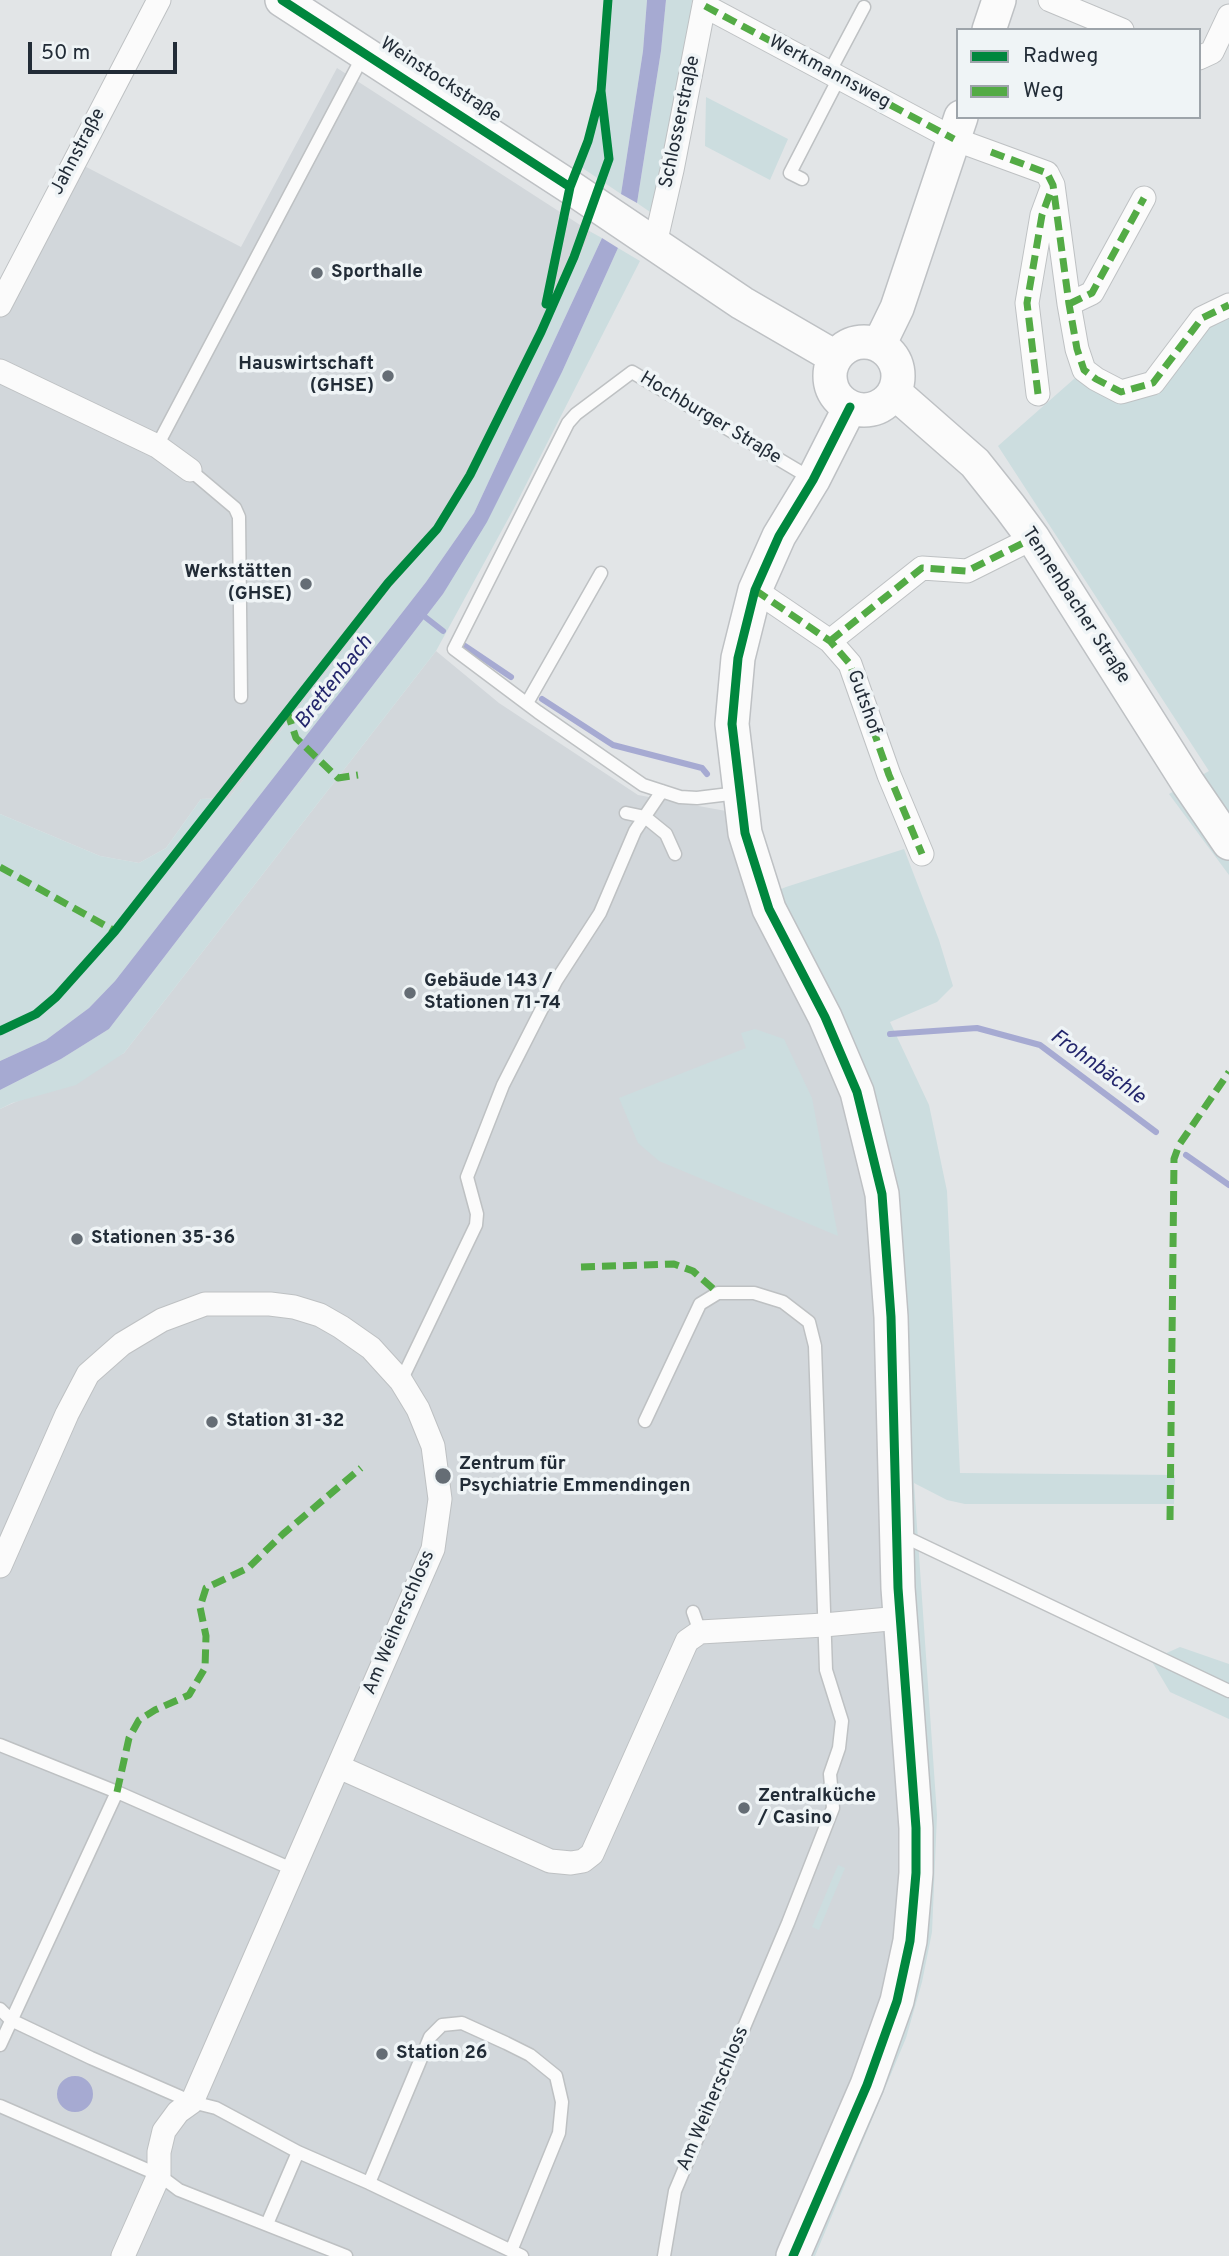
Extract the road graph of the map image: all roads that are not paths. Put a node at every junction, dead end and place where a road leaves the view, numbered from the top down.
1 (159, 0) edge
2 (282, 0) edge
3 (999, 0) edge
4 (1050, 0) edge
5 (705, 3) edge
6 (864, 7) dead end
7 (1229, 16) edge
8 (990, 28) edge
9 (1117, 28) edge
10 (364, 53) junction
11 (1201, 57) edge
12 (834, 75) junction
13 (957, 128) edge
14 (802, 179) dead end
15 (1054, 185) junction
16 (1144, 198) dead end
17 (641, 235) junction
18 (6, 277) edge
19 (1069, 303) junction
20 (1229, 304) edge
21 (0, 305) edge
22 (879, 345) junction
23 (835, 357) junction
24 (0, 371) edge
25 (894, 392) junction
26 (1038, 394) dead end
27 (850, 407) junction
28 (157, 446) junction
29 (190, 470) joint
30 (813, 480) junction
31 (1033, 538) junction
32 (601, 573) dead end
33 (755, 590) junction
34 (830, 641) junction
35 (241, 696) dead end
36 (527, 704) junction
37 (662, 791) junction
38 (738, 793) junction
39 (626, 813) dead end
40 (645, 817) junction
41 (1229, 844) edge
42 (675, 854) dead end
43 (922, 854) dead end
44 (401, 1381) junction
45 (645, 1421) dead end
46 (895, 1533) junction
47 (0, 1566) edge
48 (900, 1618) junction
49 (824, 1625) junction
50 (1229, 1691) edge
51 (0, 1745) edge
52 (339, 1767) junction
53 (117, 1792) junction
54 (292, 1869) junction
55 (0, 2009) edge
56 (11, 2020) junction
57 (0, 2045) edge
58 (191, 2102) junction
59 (0, 2106) edge
60 (298, 2152) junction
61 (159, 2175) junction
62 (369, 2183) junction
63 (267, 2224) junction
64 (517, 2253) edge
65 (341, 2255) edge
66 (123, 2256) edge
67 (664, 2256) edge
68 (793, 2256) edge

1 - 18 street, Jahnstraße
2 - 10 street, Weinstockstraße
3 - 8 street
4 - 9 street
5 - 12 street, Werkmannsweg
5 - 17 street, Schlosserstraße
6 - 12 lane
7 - 11 street
10 - 17 street, Weinstockstraße
10 - 28 lane
12 - 13 street, Werkmannsweg
12 - 14 lane
13 - 15 street, Werkmannsweg
13 - 22 street
15 - 19 street
15 - 26 street
16 - 19 street
17 - 23 street, Weinstockstraße
18 - 21 street, Jahnstraße
19 - 20 street
22 - 23 street
22 - 25 street
23 - 27 street
24 - 28 street
25 - 27 street
25 - 31 street, Tennenbacher Straße
27 - 30 street
28 - 29 street
29 - 35 lane
30 - 33 street
30 - 36 lane, Hochburger Straße
31 - 34 street
31 - 41 street, Tennenbacher Straße
32 - 36 lane
33 - 34 street, Gutshof
33 - 38 street
34 - 43 street, Gutshof
36 - 37 lane
37 - 38 lane
37 - 40 lane
38 - 46 street
39 - 40 lane
40 - 42 lane
40 - 44 lane
44 - 47 street, Am Weiherschloss
44 - 52 street, Am Weiherschloss
45 - 49 lane, Am Weiherschloss
46 - 48 street
46 - 50 lane
48 - 49 street
48 - 68 street
49 - 52 street
49 - 67 lane, Am Weiherschloss
51 - 53 lane
52 - 54 street, Am Weiherschloss
53 - 54 lane
53 - 56 lane
54 - 58 street, Am Weiherschloss
55 - 56 lane
56 - 57 lane
56 - 58 lane
58 - 60 lane
58 - 61 street, Am Weiherschloss
59 - 61 lane
60 - 62 lane
60 - 63 lane
61 - 63 lane
61 - 66 street, Am Weiherschloss
62 - 64 lane
62 - 64 lane
63 - 65 lane

